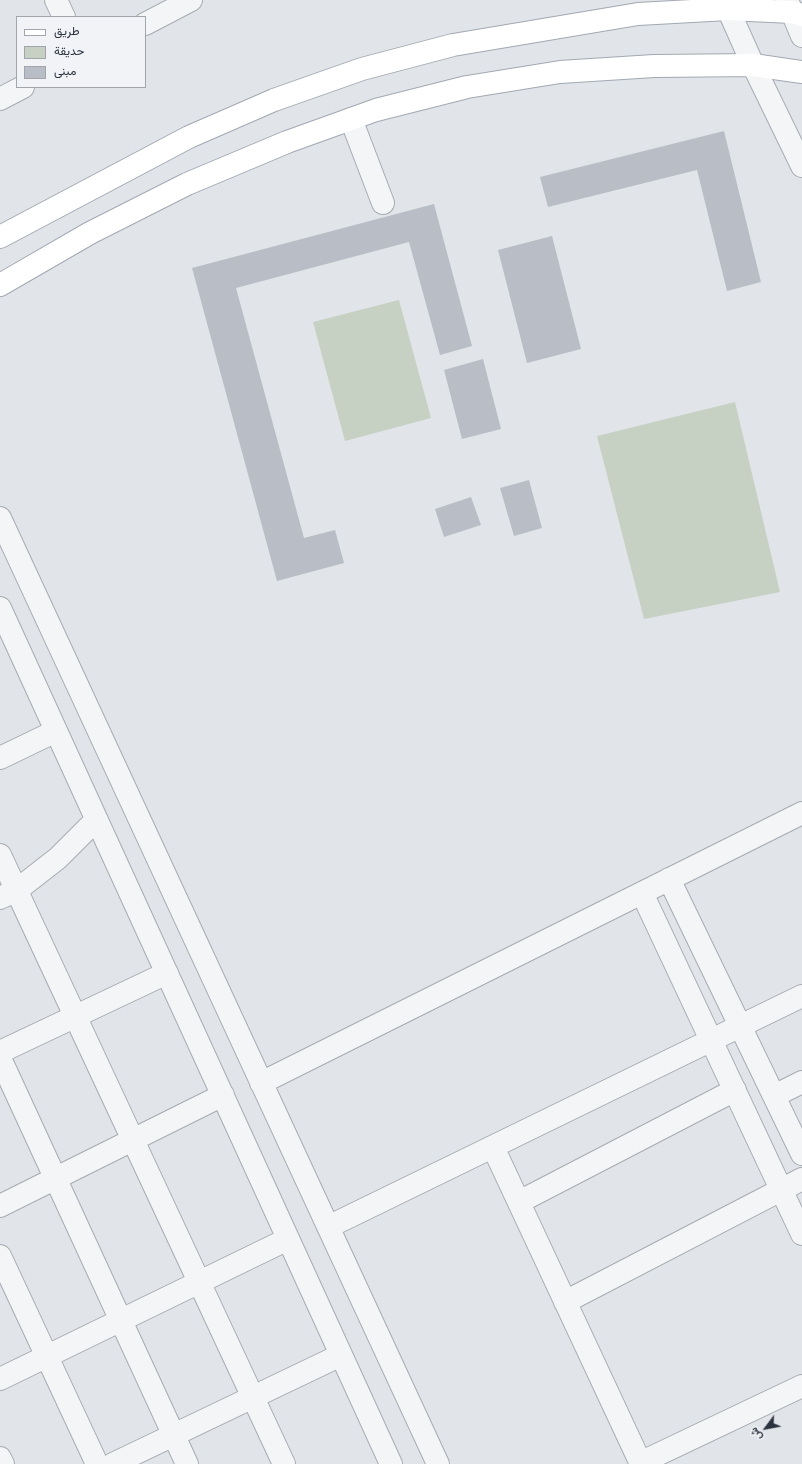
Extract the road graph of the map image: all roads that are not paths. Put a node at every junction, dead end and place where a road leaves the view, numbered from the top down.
1 (56, 0) edge
2 (191, 0) edge
3 (726, 4) edge
4 (794, 9) edge
5 (64, 16) edge
6 (146, 23) edge
7 (802, 36) edge
8 (753, 65) junction
9 (802, 72) edge
10 (21, 88) edge
11 (0, 99) edge
12 (351, 119) junction
13 (802, 166) edge
14 (382, 202) dead end
15 (2, 231) edge
16 (0, 285) edge
17 (0, 518) edge
18 (0, 611) edge
19 (56, 731) junction
20 (0, 758) edge
21 (802, 813) edge
22 (96, 820) junction
23 (0, 855) edge
24 (669, 879) junction
25 (642, 893) junction
26 (8, 894) edge
27 (167, 973) junction
28 (802, 996) edge
29 (75, 1017) junction
30 (740, 1026) junction
31 (711, 1040) junction
32 (0, 1052) edge
33 (0, 1058) edge
34 (802, 1082) edge
35 (261, 1083) junction
36 (735, 1090) junction
37 (223, 1095) junction
38 (774, 1096) junction
39 (133, 1140) junction
40 (493, 1147) junction
41 (802, 1154) edge
42 (55, 1178) junction
43 (802, 1179) edge
44 (781, 1190) junction
45 (519, 1202) junction
46 (0, 1206) edge
47 (328, 1227) junction
48 (802, 1234) edge
49 (288, 1239) junction
50 (0, 1256) edge
51 (199, 1282) junction
52 (565, 1302) junction
53 (121, 1320) junction
54 (341, 1355) junction
55 (47, 1356) junction
56 (0, 1379) edge
57 (802, 1386) edge
58 (253, 1397) junction
59 (173, 1435) junction
60 (0, 1458) edge
61 (641, 1463) edge
62 (3, 1464) edge
63 (97, 1464) edge
64 (113, 1464) edge
65 (187, 1464) edge
66 (284, 1464) edge
67 (391, 1464) edge
68 (438, 1464) edge

1 - 5 street
2 - 6 street
3 - 4 main road
3 - 8 street
3 - 15 main road
4 - 7 street
8 - 9 main road
8 - 12 main road
8 - 13 street
10 - 11 street
12 - 14 street
12 - 16 main road
17 - 35 street
18 - 19 street
19 - 20 street
19 - 22 street
21 - 24 street
22 - 26 street
22 - 27 street
23 - 26 street
24 - 25 street
24 - 30 street
25 - 31 street
25 - 35 street
26 - 29 street
27 - 29 street
27 - 37 street
28 - 30 street
29 - 32 street
29 - 39 street
30 - 31 street
30 - 38 street
31 - 36 street
31 - 40 street
33 - 42 street
34 - 38 street
35 - 47 street
36 - 44 street
36 - 45 street
37 - 39 street
37 - 49 street
38 - 41 street
39 - 42 street
39 - 51 street
40 - 45 street
40 - 47 street
42 - 46 street
42 - 53 street
43 - 44 street
44 - 48 street
44 - 52 street
45 - 52 street
47 - 68 street
49 - 51 street
49 - 54 street
50 - 55 street
51 - 53 street
51 - 58 street
52 - 61 street
53 - 55 street
53 - 59 street
54 - 58 street
54 - 67 street
55 - 56 street
55 - 63 street
57 - 61 street
58 - 59 street
58 - 66 street
59 - 64 street
59 - 65 street
60 - 62 street

